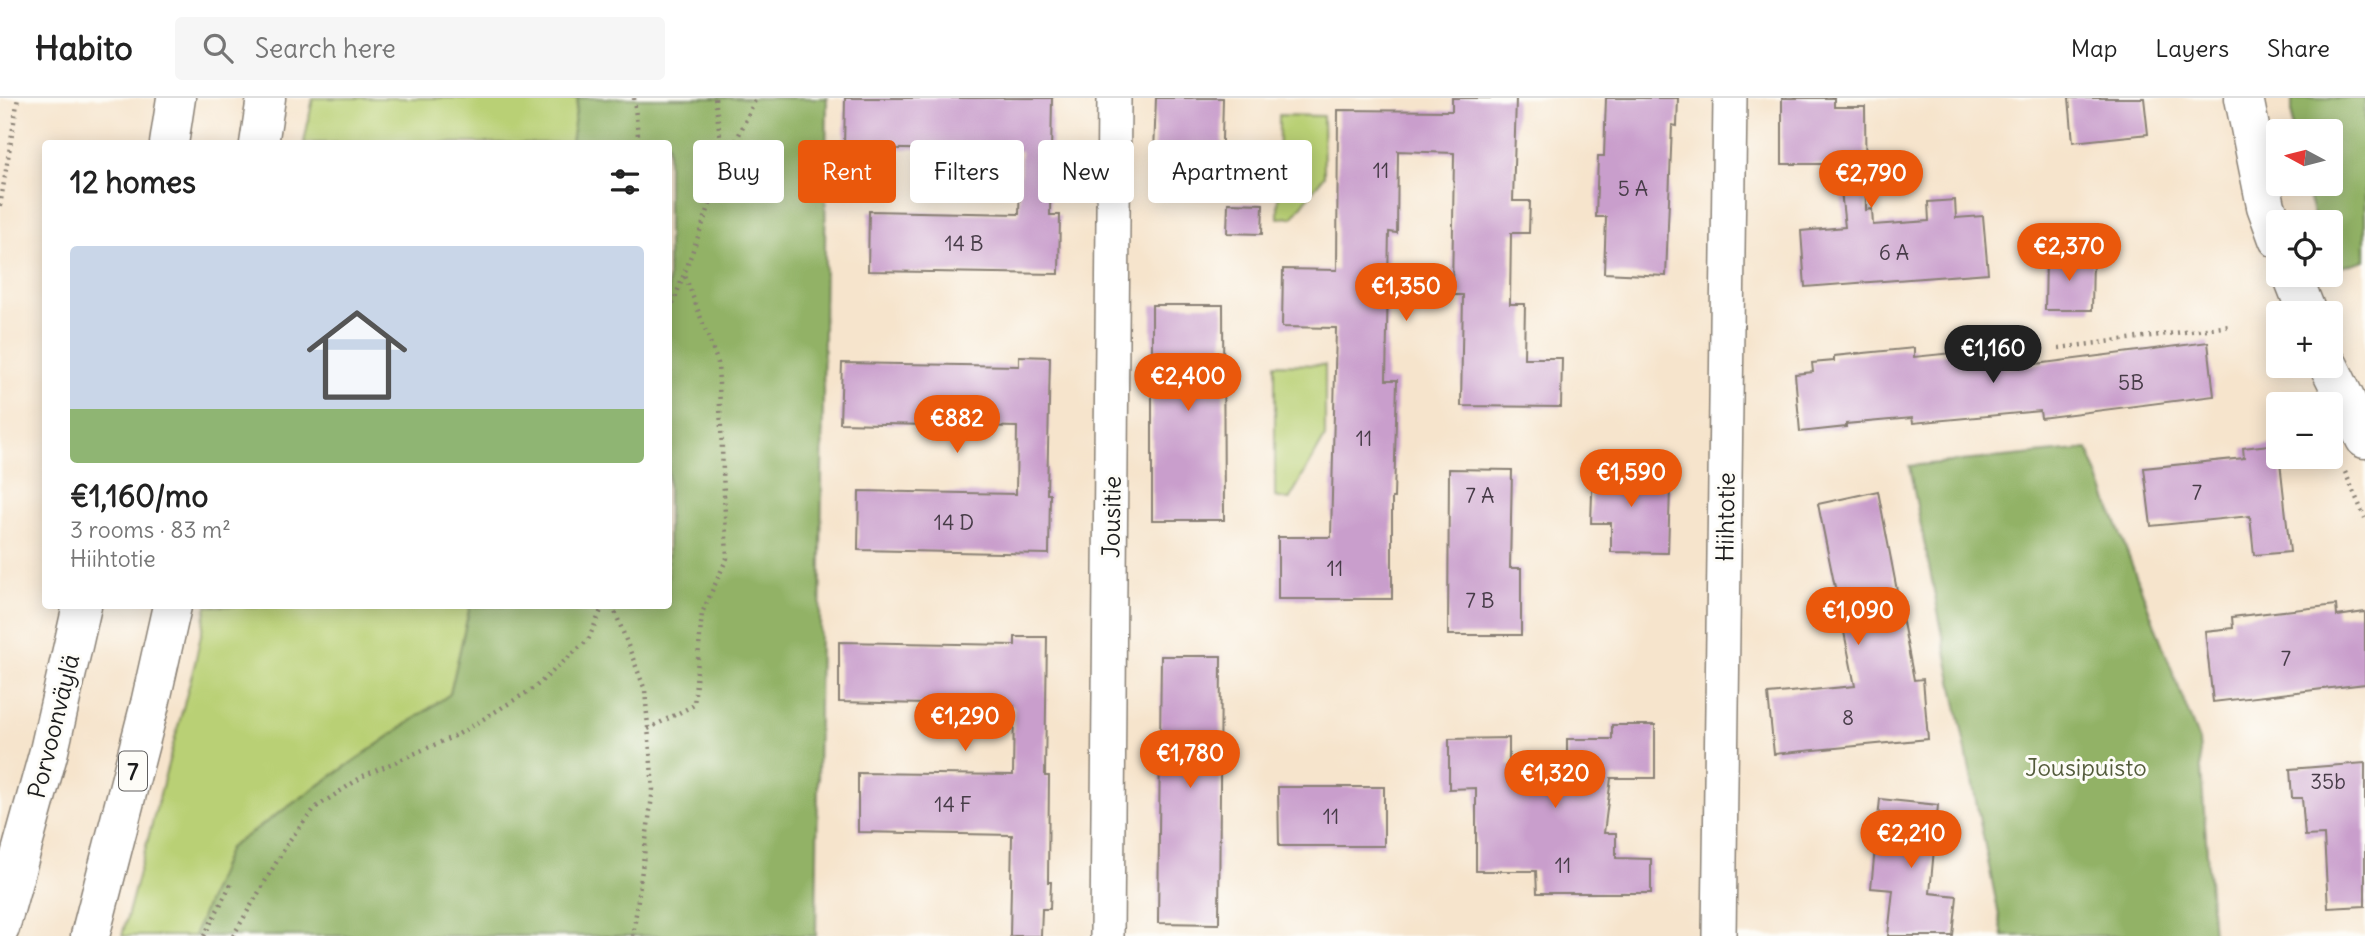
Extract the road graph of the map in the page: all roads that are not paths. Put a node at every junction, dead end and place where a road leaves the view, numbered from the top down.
1 (176, 98) edge
2 (266, 98) edge
3 (1114, 98) edge
4 (1730, 98) edge
5 (2244, 98) edge
6 (170, 140) edge
7 (260, 140) edge
8 (2267, 210) edge
9 (2332, 378) edge
10 (2353, 452) edge
11 (81, 609) edge
12 (171, 609) edge
13 (0, 928) edge
14 (90, 936) edge
15 (1107, 936) edge
16 (1719, 936) edge

1 - 6 main road
2 - 7 main road
3 - 15 street, Jousitie
4 - 16 street, Hiihtotie
5 - 8 main road
9 - 10 main road
11 - 13 main road, Porvoonväylä
12 - 14 main road, 7

